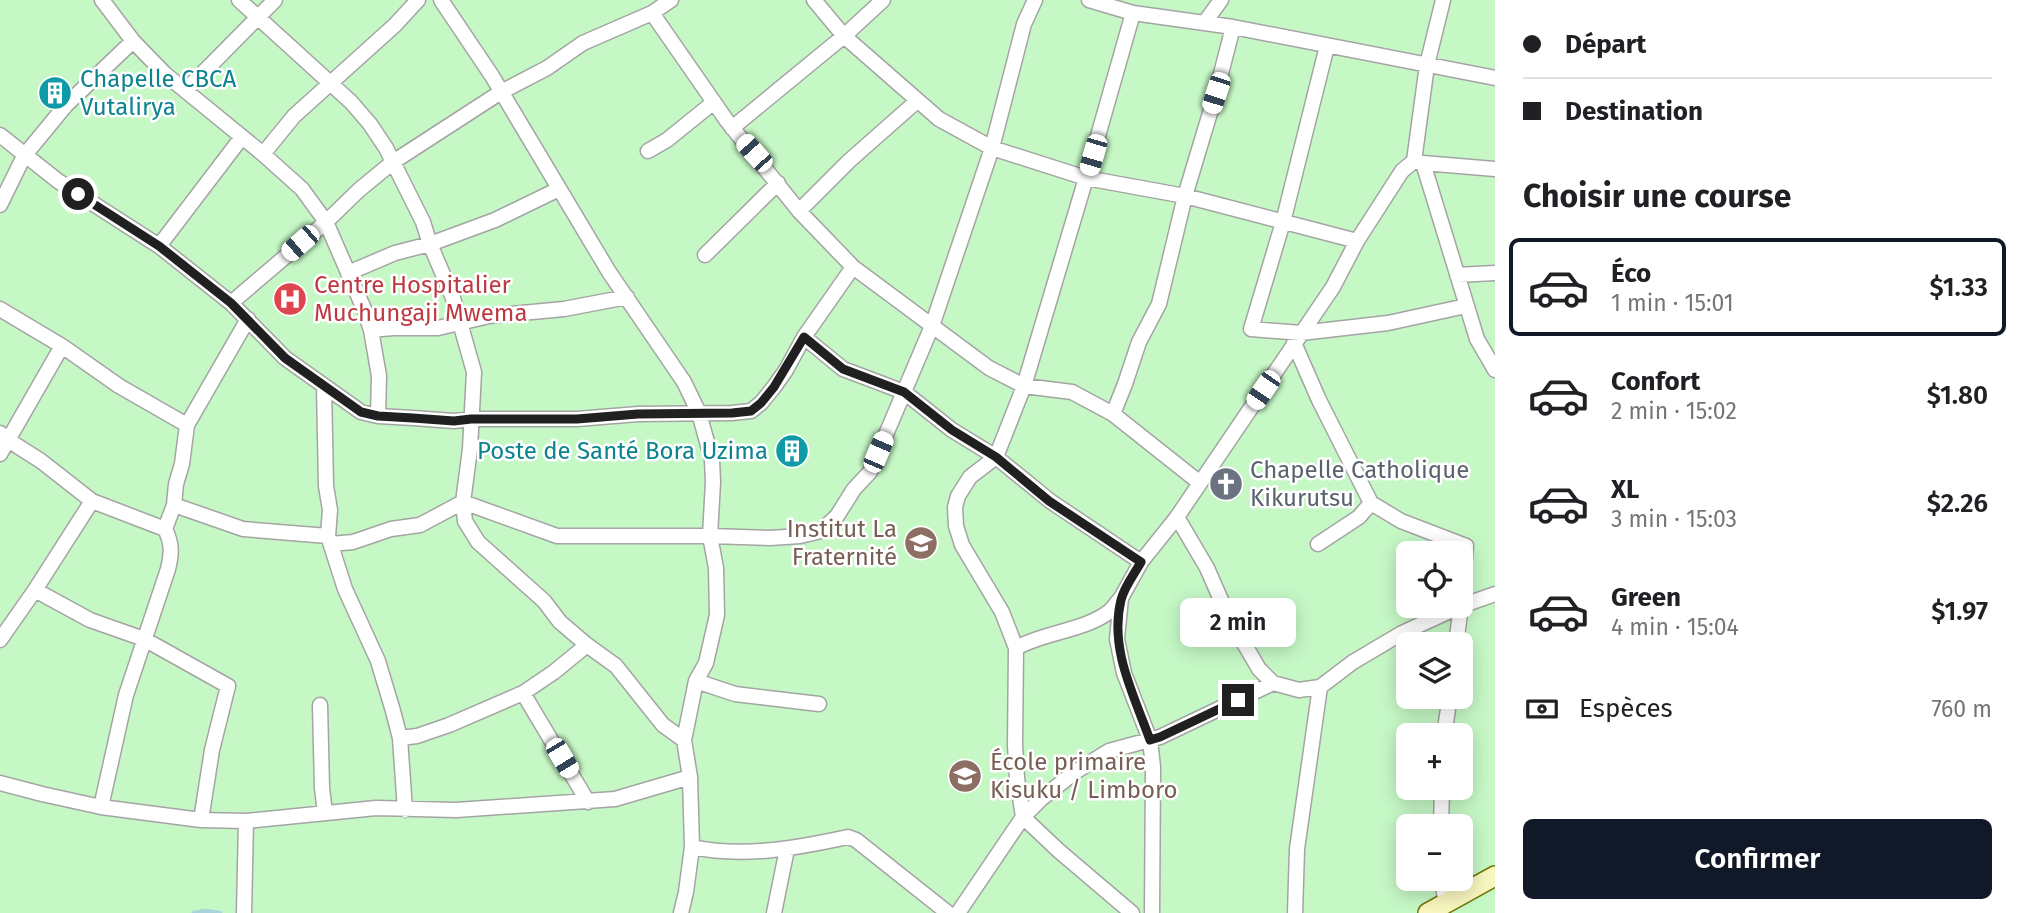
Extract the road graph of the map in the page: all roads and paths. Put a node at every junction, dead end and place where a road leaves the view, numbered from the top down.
1 (239, 0) edge
2 (275, 0) edge
3 (418, 0) edge
4 (441, 0) edge
5 (670, 0) edge
6 (814, 0) edge
7 (883, 0) edge
8 (1035, 0) edge
9 (1090, 0) edge
10 (1221, 0) edge
11 (1443, 0) edge
12 (109, 2) edge
13 (652, 13) junction
14 (1133, 13) junction
15 (256, 18) junction
16 (1205, 22) junction
17 (1233, 27) junction
18 (844, 36) junction
19 (133, 41) junction
20 (1327, 46) junction
21 (1427, 65) junction
22 (1495, 78) edge
23 (331, 83) junction
24 (186, 90) junction
25 (501, 92) junction
26 (917, 101) junction
27 (714, 102) junction
28 (732, 128) junction
29 (0, 135) edge
30 (242, 137) junction
31 (992, 148) junction
32 (648, 151) dead end
33 (263, 154) junction
34 (24, 156) junction
35 (393, 162) junction
36 (1419, 162) junction
37 (1495, 169) edge
38 (1086, 178) junction
39 (778, 183) junction
40 (559, 189) junction
41 (1185, 196) junction
42 (0, 205) edge
43 (799, 211) junction
44 (326, 222) junction
45 (1283, 222) junction
46 (1357, 241) junction
47 (430, 244) junction
48 (159, 246) junction
49 (705, 255) dead end
50 (853, 267) junction
51 (348, 273) junction
52 (1495, 273) edge
53 (1457, 275) junction
54 (626, 298) junction
55 (231, 303) junction
56 (1466, 306) junction
57 (0, 309) edge
58 (248, 319) junction
59 (460, 323) junction
60 (932, 326) junction
61 (371, 330) junction
62 (804, 337) junction
63 (1297, 338) junction
64 (62, 346) junction
65 (1495, 370) edge
66 (324, 386) junction
67 (1024, 386) junction
68 (904, 392) junction
69 (699, 413) junction
70 (1113, 414) junction
71 (378, 416) junction
72 (471, 419) junction
73 (187, 425) junction
74 (4, 437) edge
75 (0, 454) edge
76 (996, 457) junction
77 (1200, 483) junction
78 (92, 501) junction
79 (463, 502) junction
80 (1371, 503) junction
81 (174, 505) junction
82 (1177, 517) junction
83 (165, 529) junction
84 (710, 536) junction
85 (329, 540) junction
86 (1453, 541) edge
87 (1318, 544) dead end
88 (1141, 562) junction
89 (35, 590) junction
90 (1495, 594) edge
91 (1121, 598) junction
92 (1473, 602) edge
93 (1435, 618) edge
94 (144, 639) junction
95 (0, 640) edge
96 (587, 645) junction
97 (1016, 648) junction
98 (696, 681) junction
99 (1273, 683) junction
100 (1320, 687) junction
101 (523, 693) junction
102 (819, 704) dead end
103 (320, 705) dead end
104 (400, 738) junction
105 (684, 740) junction
106 (1150, 740) junction
107 (690, 777) junction
108 (0, 783) edge
109 (588, 802) junction
110 (101, 807) junction
111 (405, 810) junction
112 (325, 813) junction
113 (1023, 817) junction
114 (201, 820) junction
115 (246, 821) junction
116 (692, 847) junction
117 (787, 849) junction
118 (1495, 876) edge
119 (1444, 891) edge
120 (1446, 903) junction
121 (244, 913) edge
122 (681, 913) edge
123 (774, 913) edge
124 (948, 913) edge
125 (958, 913) edge
126 (1132, 913) edge
127 (1152, 913) edge
128 (1295, 913) edge
129 (1428, 913) edge

1 - 15 street
2 - 15 street
3 - 23 street
4 - 25 street
5 - 13 street
6 - 18 street
7 - 18 street
8 - 31 street
9 - 14 street
10 - 16 street
11 - 21 street
12 - 19 street
13 - 25 street
13 - 27 street
14 - 16 street
14 - 38 street
15 - 23 street
15 - 24 street
16 - 17 street
17 - 20 street
17 - 41 street
18 - 26 street
18 - 28 street
19 - 24 street
19 - 34 street
20 - 21 street
20 - 45 street
21 - 22 street
21 - 36 street
23 - 33 street
23 - 35 street
24 - 30 street
25 - 35 street
25 - 40 street
26 - 31 street
26 - 43 street
27 - 28 street
27 - 32 street
28 - 39 street
29 - 34 street
30 - 33 street
30 - 48 street
31 - 38 street
31 - 60 street
33 - 44 street
34 - 42 street
34 - 48 street
35 - 44 street
35 - 47 street
36 - 37 street
36 - 46 street
36 - 53 street
38 - 41 street
38 - 67 street
39 - 43 street
39 - 49 street
40 - 47 street
40 - 54 street
41 - 45 street
41 - 70 street
43 - 50 street
44 - 51 street
44 - 55 street
45 - 46 street
45 - 63 street
46 - 63 street
47 - 51 street
47 - 59 street
48 - 55 street
50 - 60 street
50 - 62 street
51 - 61 street
52 - 53 street
53 - 56 street
54 - 59 street
54 - 69 street
55 - 58 street
56 - 63 street
56 - 65 street
57 - 64 street
58 - 66 street
58 - 73 street
59 - 61 street
59 - 72 street
60 - 67 street
60 - 68 street
61 - 71 street
62 - 68 street
62 - 69 street
63 - 77 street
63 - 80 street
64 - 73 street
64 - 74 street
66 - 71 street
66 - 85 street
67 - 70 street
67 - 76 street
68 - 76 street
68 - 84 street
69 - 72 street
69 - 84 street
70 - 77 street
71 - 72 street
72 - 79 street
73 - 81 street
74 - 75 street
74 - 78 street
76 - 88 street
76 - 97 street
77 - 82 street
78 - 83 street
78 - 89 street
79 - 84 street
79 - 85 street
79 - 96 street
80 - 86 street
80 - 87 street
81 - 83 street
81 - 85 street
82 - 88 street
82 - 99 street
83 - 94 street
84 - 98 street
85 - 104 street
88 - 91 street
89 - 94 street
89 - 95 street
90 - 92 street
91 - 97 street
91 - 106 street
93 - 100 street
94 - 110 street
94 - 114 street
96 - 101 street
96 - 105 street
97 - 113 street
98 - 102 street
98 - 105 street
99 - 100 street
99 - 106 street
100 - 128 street
101 - 104 street
101 - 109 street
103 - 112 street
104 - 111 street
105 - 107 street
106 - 113 street
106 - 127 street
107 - 109 street
107 - 116 street
108 - 110 street
109 - 111 street
110 - 114 street
111 - 112 street
112 - 115 street
113 - 125 street
113 - 126 street
114 - 115 street
115 - 121 street
116 - 117 street
116 - 122 street
117 - 123 street
117 - 124 street
118 - 120 main road
119 - 120 street
120 - 129 main road

